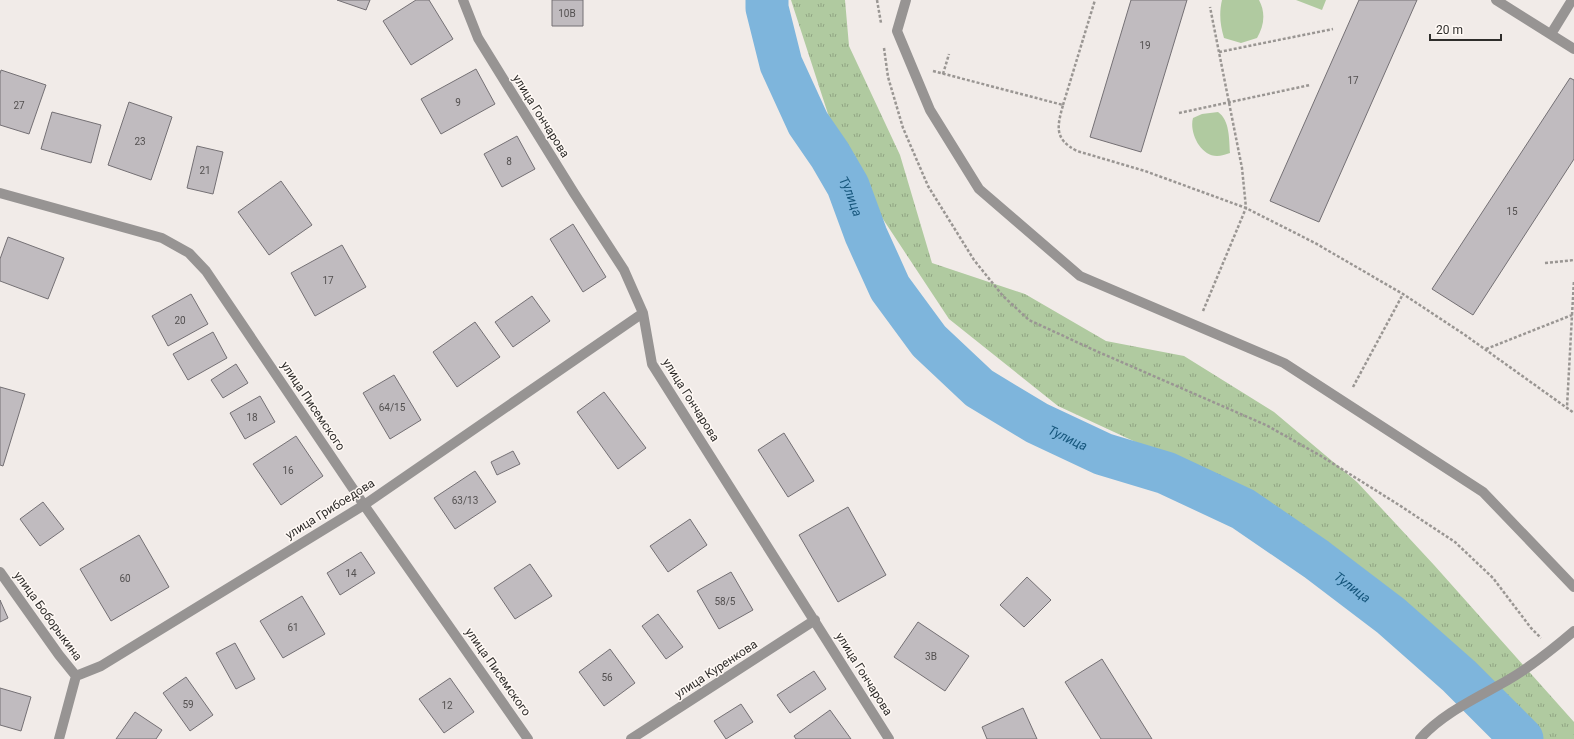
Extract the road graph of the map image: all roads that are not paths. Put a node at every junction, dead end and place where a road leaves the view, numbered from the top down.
1 (463, 0) edge
2 (906, 0) edge
3 (1496, 0) edge
4 (1572, 0) edge
5 (1551, 34) junction
6 (1574, 49) edge
7 (0, 193) edge
8 (643, 313) junction
9 (364, 504) junction
10 (0, 572) edge
11 (1574, 587) edge
12 (815, 620) junction
13 (1574, 631) edge
14 (76, 676) junction
15 (59, 739) edge
16 (528, 739) edge
17 (631, 739) edge
18 (889, 739) edge
19 (1420, 739) edge

1 - 8 street, улица Гончарова
2 - 11 street
3 - 5 street
4 - 5 street
5 - 6 street
7 - 9 street, улица Писемского
8 - 9 street, улица Грибоедова
8 - 12 street, улица Гончарова
9 - 14 street, улица Грибоедова
9 - 16 street, улица Писемского
10 - 14 street, улица Боборыкина
12 - 17 street, улица Куренкова
12 - 18 street, улица Гончарова
13 - 19 street
14 - 15 street

